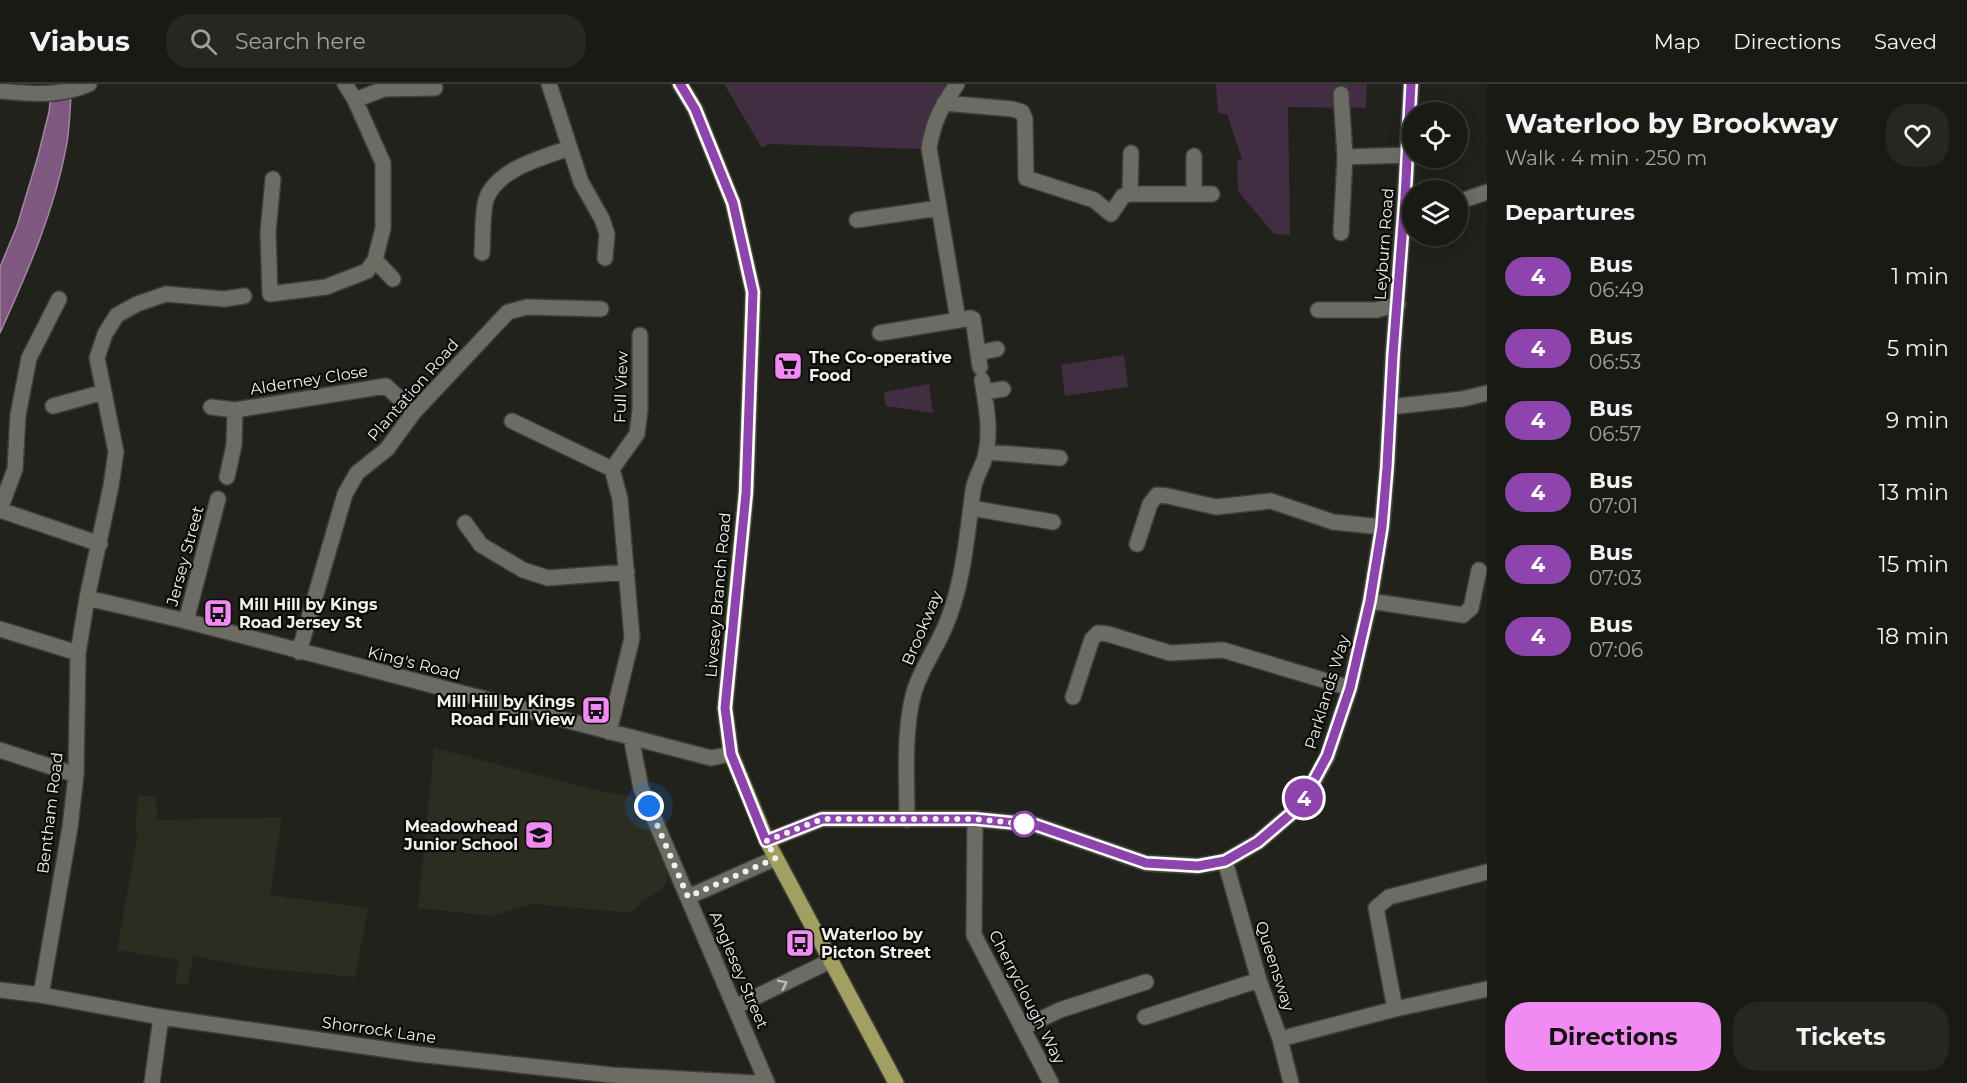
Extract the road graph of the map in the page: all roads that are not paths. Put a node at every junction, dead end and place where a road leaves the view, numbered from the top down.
1 (345, 84) edge
2 (549, 84) edge
3 (680, 84) edge
4 (957, 84) edge
5 (1411, 84) edge
6 (83, 86) edge
7 (435, 88) dead end
8 (0, 91) edge
9 (1341, 94) dead end
10 (356, 100) junction
11 (1410, 102) edge
12 (945, 103) junction
13 (569, 148) junction
14 (1131, 153) dead end
15 (1402, 155) edge
16 (1194, 156) dead end
17 (1344, 156) junction
18 (273, 179) dead end
19 (1487, 192) edge
20 (1130, 194) junction
21 (1194, 194) junction
22 (1212, 194) dead end
23 (1468, 199) edge
24 (939, 208) junction
25 (857, 220) dead end
26 (1341, 233) dead end
27 (1404, 246) edge
28 (482, 253) dead end
29 (605, 258) dead end
30 (375, 260) junction
31 (393, 279) dead end
32 (257, 295) junction
33 (59, 299) dead end
34 (1398, 304) junction
35 (601, 309) dead end
36 (1318, 310) dead end
37 (958, 320) junction
38 (880, 333) dead end
39 (640, 335) dead end
40 (997, 349) dead end
41 (981, 373) junction
42 (1003, 388) dead end
43 (104, 392) junction
44 (1487, 393) edge
45 (53, 406) dead end
46 (211, 407) dead end
47 (1390, 407) junction
48 (235, 410) junction
49 (414, 412) junction
50 (512, 421) dead end
51 (987, 452) junction
52 (1060, 458) dead end
53 (612, 469) junction
54 (227, 477) dead end
55 (218, 500) dead end
56 (971, 508) junction
57 (0, 510) edge
58 (1053, 522) dead end
59 (465, 523) dead end
60 (1382, 527) junction
61 (100, 544) junction
62 (1137, 544) dead end
63 (1479, 570) dead end
64 (627, 572) junction
65 (87, 598) junction
66 (1370, 601) junction
67 (186, 621) junction
68 (0, 629) edge
69 (78, 652) junction
70 (299, 652) junction
71 (1350, 688) junction
72 (1073, 697) dead end
73 (609, 732) junction
74 (631, 737) junction
75 (0, 750) edge
76 (731, 754) junction
77 (76, 776) junction
78 (975, 819) junction
79 (907, 820) junction
80 (766, 841) junction
81 (776, 858) junction
82 (1225, 861) junction
83 (1487, 872) edge
84 (688, 897) junction
85 (830, 961) junction
86 (1259, 980) junction
87 (1146, 982) dead end
88 (1487, 989) edge
89 (0, 990) edge
90 (41, 995) junction
91 (735, 1006) junction
92 (1395, 1009) junction
93 (161, 1017) junction
94 (1145, 1017) dead end
95 (1022, 1028) junction
96 (1280, 1039) junction
97 (612, 1079) edge
98 (152, 1083) edge
99 (756, 1083) edge
100 (766, 1083) edge
101 (896, 1083) edge
102 (1051, 1083) edge
103 (1291, 1083) edge

1 - 10 street
2 - 13 street
3 - 76 main road, Livesey Branch Road
4 - 12 street
5 - 11 street, Leyburn Road
6 - 8 street
7 - 10 street
9 - 17 street
10 - 30 street
12 - 20 street
12 - 24 street
13 - 28 street
13 - 29 street
14 - 20 street
15 - 17 street
16 - 21 street
17 - 26 street
18 - 32 street
19 - 23 street
20 - 21 street
21 - 22 street
24 - 25 street
24 - 37 street
27 - 34 street, Leyburn Road
30 - 31 street
30 - 32 street, Bentham Road
32 - 43 street, Bentham Road
33 - 57 street
34 - 36 street
34 - 47 street, Leyburn Road
35 - 49 street, Plantation Road
37 - 38 street
37 - 41 street, Brookway
39 - 53 street, Full View
40 - 41 street
41 - 42 street
41 - 51 street, Brookway
43 - 45 street
43 - 61 street, Bentham Road
44 - 47 street
46 - 48 street, Alderney Close
47 - 60 street, Parklands Way
48 - 49 street, Alderney Close
48 - 54 street, Alderney Close
49 - 70 street, Plantation Road
50 - 53 street
51 - 52 street
51 - 56 street, Brookway
53 - 64 street
55 - 67 street, Jersey Street
56 - 58 street
56 - 79 street, Brookway
57 - 61 street
59 - 64 street
60 - 62 street
60 - 66 street, Parklands Way
61 - 65 street, Bentham Road
63 - 66 street
64 - 73 street
65 - 67 street, King's Road
65 - 69 street, Bentham Road
66 - 71 street, Parklands Way
67 - 70 street, King's Road
68 - 69 street
69 - 77 street, Bentham Road
70 - 73 street, King's Road
71 - 72 street
71 - 82 street, Parklands Way
73 - 74 street, King's Road
74 - 76 street, King's Road
74 - 84 street, Anglesey Street
75 - 77 street
76 - 80 main road, Livesey Branch Road
77 - 90 street, Bentham Road
78 - 79 street, Parklands Way
78 - 82 street, Parklands Way
78 - 95 street, Cherryclough Way
79 - 80 street, Parklands Way
80 - 81 main road, Livesey Branch Road
81 - 84 street
81 - 85 main road, Livesey Branch Road
82 - 86 street, Queensway
83 - 92 street
84 - 91 street, Anglesey Street
91 -> 85 street
85 - 101 main road, Livesey Branch Road
86 - 94 street
86 - 96 street, Queensway
87 - 95 street
88 - 92 street
89 - 90 street, Shorrock Lane
90 - 93 street, Shorrock Lane
91 - 100 street, Anglesey Street
92 - 96 street
93 - 97 street, Shorrock Lane
93 - 98 street
95 - 102 street, Cherryclough Way
96 - 103 street, Queensway
97 - 99 street, Shorrock Lane

